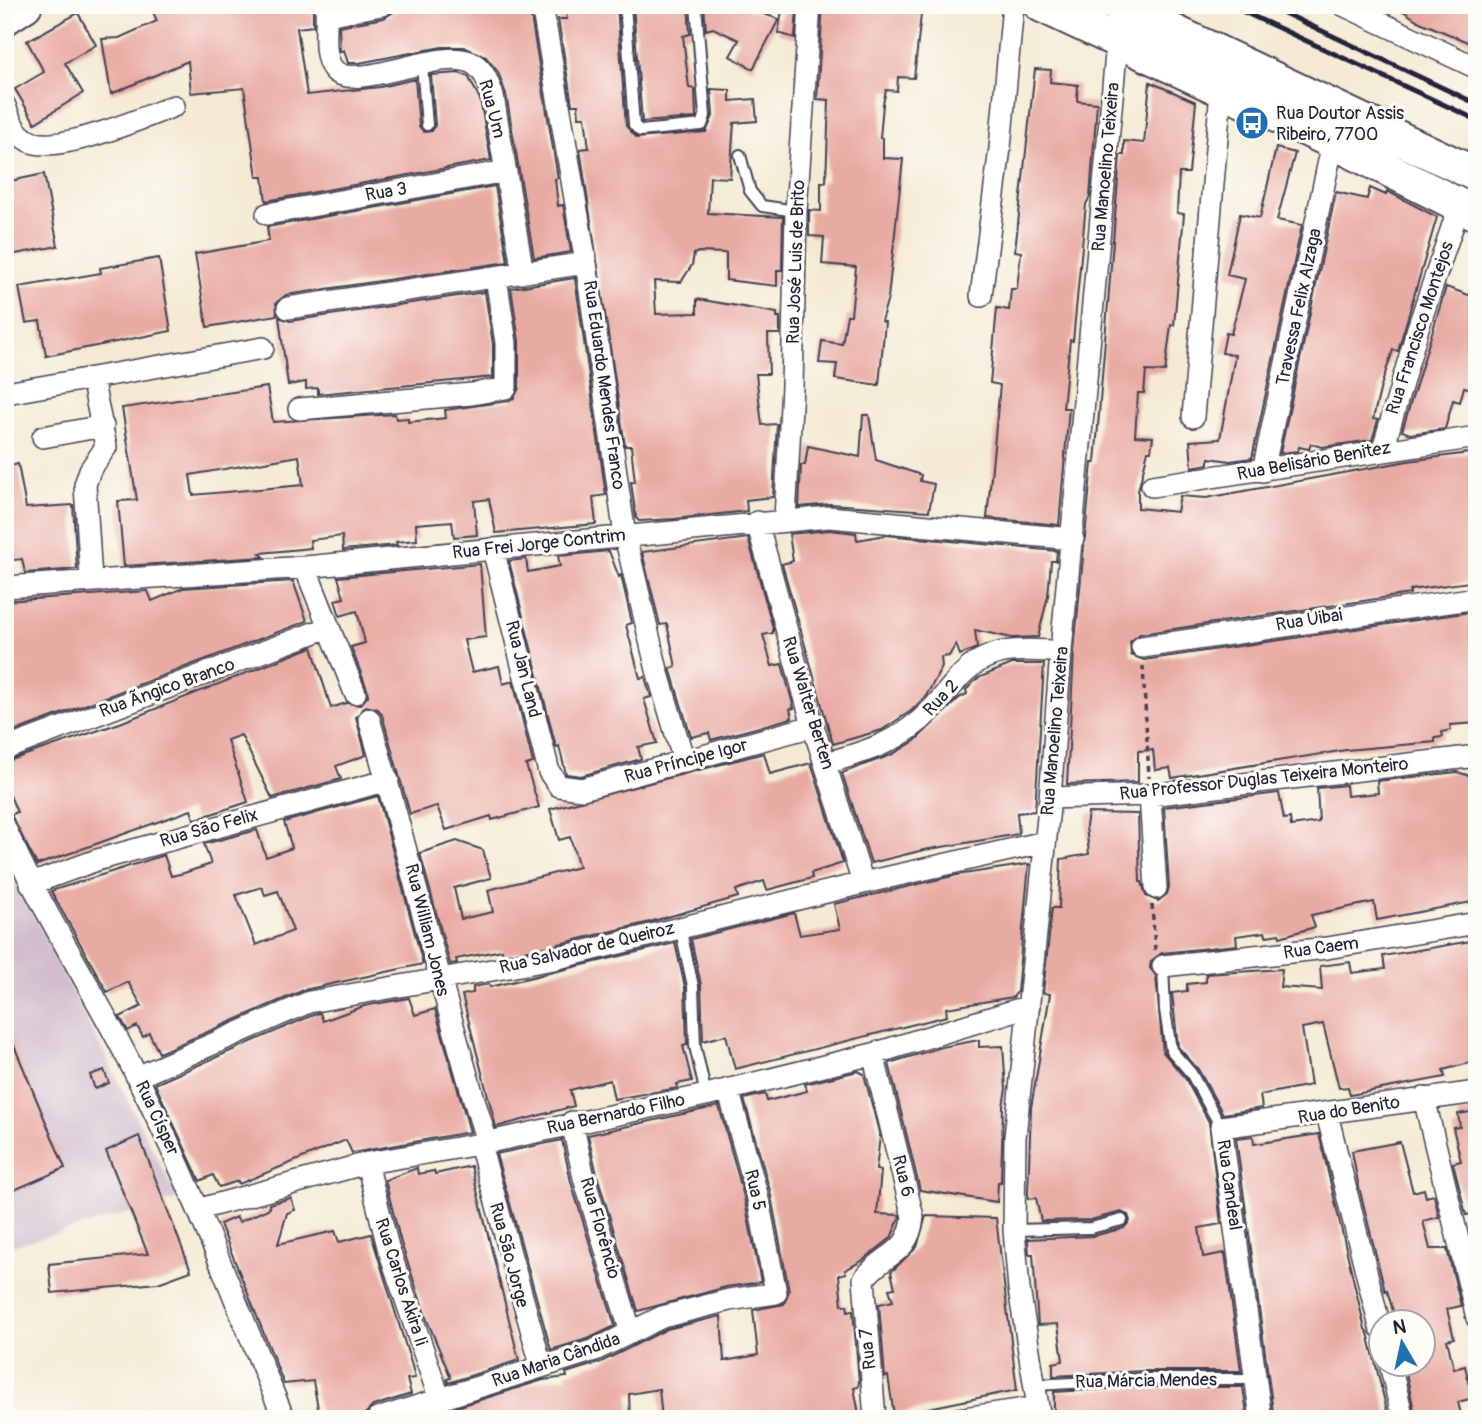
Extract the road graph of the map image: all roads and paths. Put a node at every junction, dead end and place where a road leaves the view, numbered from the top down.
1 (25, 5) edge
2 (382, 5) edge
3 (542, 5) edge
4 (625, 5) edge
5 (696, 5) edge
6 (810, 5) edge
7 (1013, 5) edge
8 (1041, 5) edge
9 (1118, 5) edge
10 (1343, 5) edge
11 (327, 10) edge
12 (5, 18) edge
13 (1117, 43) junction
14 (422, 64) junction
15 (1477, 68) edge
16 (1221, 91) junction
17 (5, 106) edge
18 (174, 106) dead end
19 (427, 125) dead end
20 (1333, 142) junction
21 (740, 155) dead end
22 (506, 171) junction
23 (1477, 175) edge
24 (796, 211) junction
25 (1468, 211) edge
26 (267, 214) dead end
27 (586, 263) junction
28 (523, 273) junction
29 (496, 277) junction
30 (981, 296) dead end
31 (288, 308) dead end
32 (263, 348) dead end
33 (92, 378) junction
34 (12, 392) dead end
35 (299, 409) dead end
36 (1193, 417) dead end
37 (103, 426) junction
38 (43, 437) dead end
39 (1477, 437) edge
40 (1382, 449) junction
41 (1263, 471) junction
42 (1152, 486) dead end
43 (785, 519) junction
44 (757, 522) junction
45 (625, 536) junction
46 (1073, 539) junction
47 (493, 549) junction
48 (305, 567) junction
49 (91, 579) junction
50 (5, 587) edge
51 (1477, 598) edge
52 (329, 627) junction
53 (1142, 647) joint
54 (1061, 651) junction
55 (355, 693) dead end
56 (369, 719) dead end
57 (813, 726) junction
58 (5, 748) edge
59 (1477, 756) edge
60 (684, 761) junction
61 (826, 763) junction
62 (388, 780) junction
63 (559, 786) joint
64 (1150, 795) junction
65 (1050, 798) junction
66 (5, 828) edge
67 (1045, 842) junction
68 (863, 883) junction
69 (32, 884) junction
70 (1156, 888) joint
71 (1477, 923) edge
72 (680, 927) junction
73 (1163, 966) junction
74 (439, 978) junction
75 (1029, 1006) junction
76 (873, 1054) junction
77 (137, 1077) junction
78 (728, 1089) junction
79 (1477, 1091) edge
80 (706, 1095) junction
81 (1424, 1098) junction
82 (1327, 1114) junction
83 (572, 1122) junction
84 (1221, 1127) junction
85 (483, 1143) junction
86 (366, 1163) junction
87 (200, 1209) junction
88 (1122, 1220) dead end
89 (1014, 1230) junction
90 (864, 1279) joint
91 (776, 1293) joint
92 (1376, 1308) edge
93 (1477, 1318) edge
94 (631, 1333) junction
95 (541, 1366) junction
96 (1256, 1378) junction
97 (1394, 1378) edge
98 (440, 1400) junction
99 (1038, 1403) edge
100 (284, 1419) edge
101 (377, 1419) edge
102 (875, 1419) edge
103 (957, 1419) edge
104 (1261, 1419) edge
105 (1404, 1419) edge

1 - 12 main road
2 - 11 street
3 - 27 street, Rua Eduardo Mendes Franco
4 - 5 lane
6 - 24 street, Rua José Luis de Brito
7 - 30 street
8 - 13 main road
9 - 23 main road
10 - 15 street
11 - 14 street, Rua Um
13 - 16 main road
13 - 46 street, Rua Manoelino Teixeira
14 - 19 lane
14 - 22 street, Rua Um
16 - 20 main road
16 - 36 street
17 - 18 street
20 - 25 main road
20 - 41 street, Travessa Felix Alzaga
21 - 24 lane
22 - 26 street, Rua 3
22 - 28 street, Rua Um
24 - 43 street, Rua José Luis de Brito
25 - 40 street, Rua Francisco Montejos
27 - 28 street
27 - 45 street, Rua Eduardo Mendes Franco
28 - 29 street
29 - 31 street
29 - 35 street
32 - 33 street
33 - 34 street
33 - 37 street
37 - 38 street
37 - 49 street
39 - 40 street, Rua Belisário Benitez
40 - 41 street, Rua Belisário Benitez
41 - 42 street, Rua Belisário Benitez
43 - 44 street, Rua Frei Jorge Contrim
43 - 46 street, Rua Frei Jorge Contrim
44 - 45 street, Rua Frei Jorge Contrim
44 - 57 street, Rua Walter Berten
45 - 47 street, Rua Frei Jorge Contrim
45 - 60 street, Rua Eduardo Mendes Franco
46 - 54 street, Rua Manoelino Teixeira
47 - 48 street, Rua Frei Jorge Contrim
47 - 63 street, Rua Jan Land
48 - 49 street, Rua Frei Jorge Contrim
48 - 52 street
49 - 50 street, Rua Frei Jorge Contrim
51 - 53 street, Rua Uibai
52 - 55 street
52 - 58 street, Rua Ãngico Branco
53 - 64 path
54 - 61 street, Rua 2
54 - 65 street, Rua Manoelino Teixeira
56 - 62 street, Rua William Jones
57 - 60 street, Rua Príncipe Igor
57 - 61 street, Rua Walter Berten
59 - 64 street, Rua Professor Duglas Teixeira Monteiro
60 - 63 street, Rua Príncipe Igor
61 - 68 street, Rua Walter Berten
62 - 69 street, Rua São Felix
62 - 74 street, Rua William Jones
64 - 65 street, Rua Professor Duglas Teixeira Monteiro
64 - 70 street
65 - 67 street, Rua Manoelino Teixeira
66 - 69 street, Rua Císper
67 - 68 street, Rua Salvador de Queiroz
67 - 75 street, Rua Manoelino Teixeira
68 - 72 street, Rua Salvador de Queiroz
69 - 77 street, Rua Císper
70 - 73 path
71 - 73 street, Rua Caem
72 - 74 street, Rua Salvador de Queiroz
72 - 80 lane
73 - 84 lane, Rua Candeal
74 - 77 street, Rua Salvador de Queiroz
74 - 85 street, Rua William Jones
75 - 76 street, Rua Bernardo Filho
75 - 89 street, Rua Manoelino Teixeira
76 - 78 street, Rua Bernardo Filho
76 - 90 street, Rua 6
77 - 87 street, Rua Císper
78 - 80 street, Rua Bernardo Filho
78 - 91 street, Rua 5
79 - 81 street, Rua do Benito
80 - 83 street, Rua Bernardo Filho
81 - 82 street, Rua do Benito
81 - 93 street
82 - 84 street, Rua do Benito
82 - 92 street
83 - 85 street, Rua Bernardo Filho
83 - 94 street, Rua Florêncio
84 - 96 street, Rua Candeal
85 - 86 street, Rua Bernardo Filho
85 - 95 street, Rua São Jorge
86 - 87 street, Rua Bernardo Filho
86 - 98 street, Rua Carlos Akira Ii
87 - 100 street, Rua Císper
88 - 89 lane
89 - 99 street, Rua Manoelino Teixeira
90 - 102 street, Rua 7
91 - 94 street, Rua Maria Cândida
94 - 95 street, Rua Maria Cândida
95 - 98 street, Rua Maria Cândida
96 - 99 lane, Rua Márcia Mendes
96 - 104 street, Rua Candeal
97 - 105 street
98 - 101 street, Rua Maria Cândida
99 - 103 street, Rua Márcia Mendes

